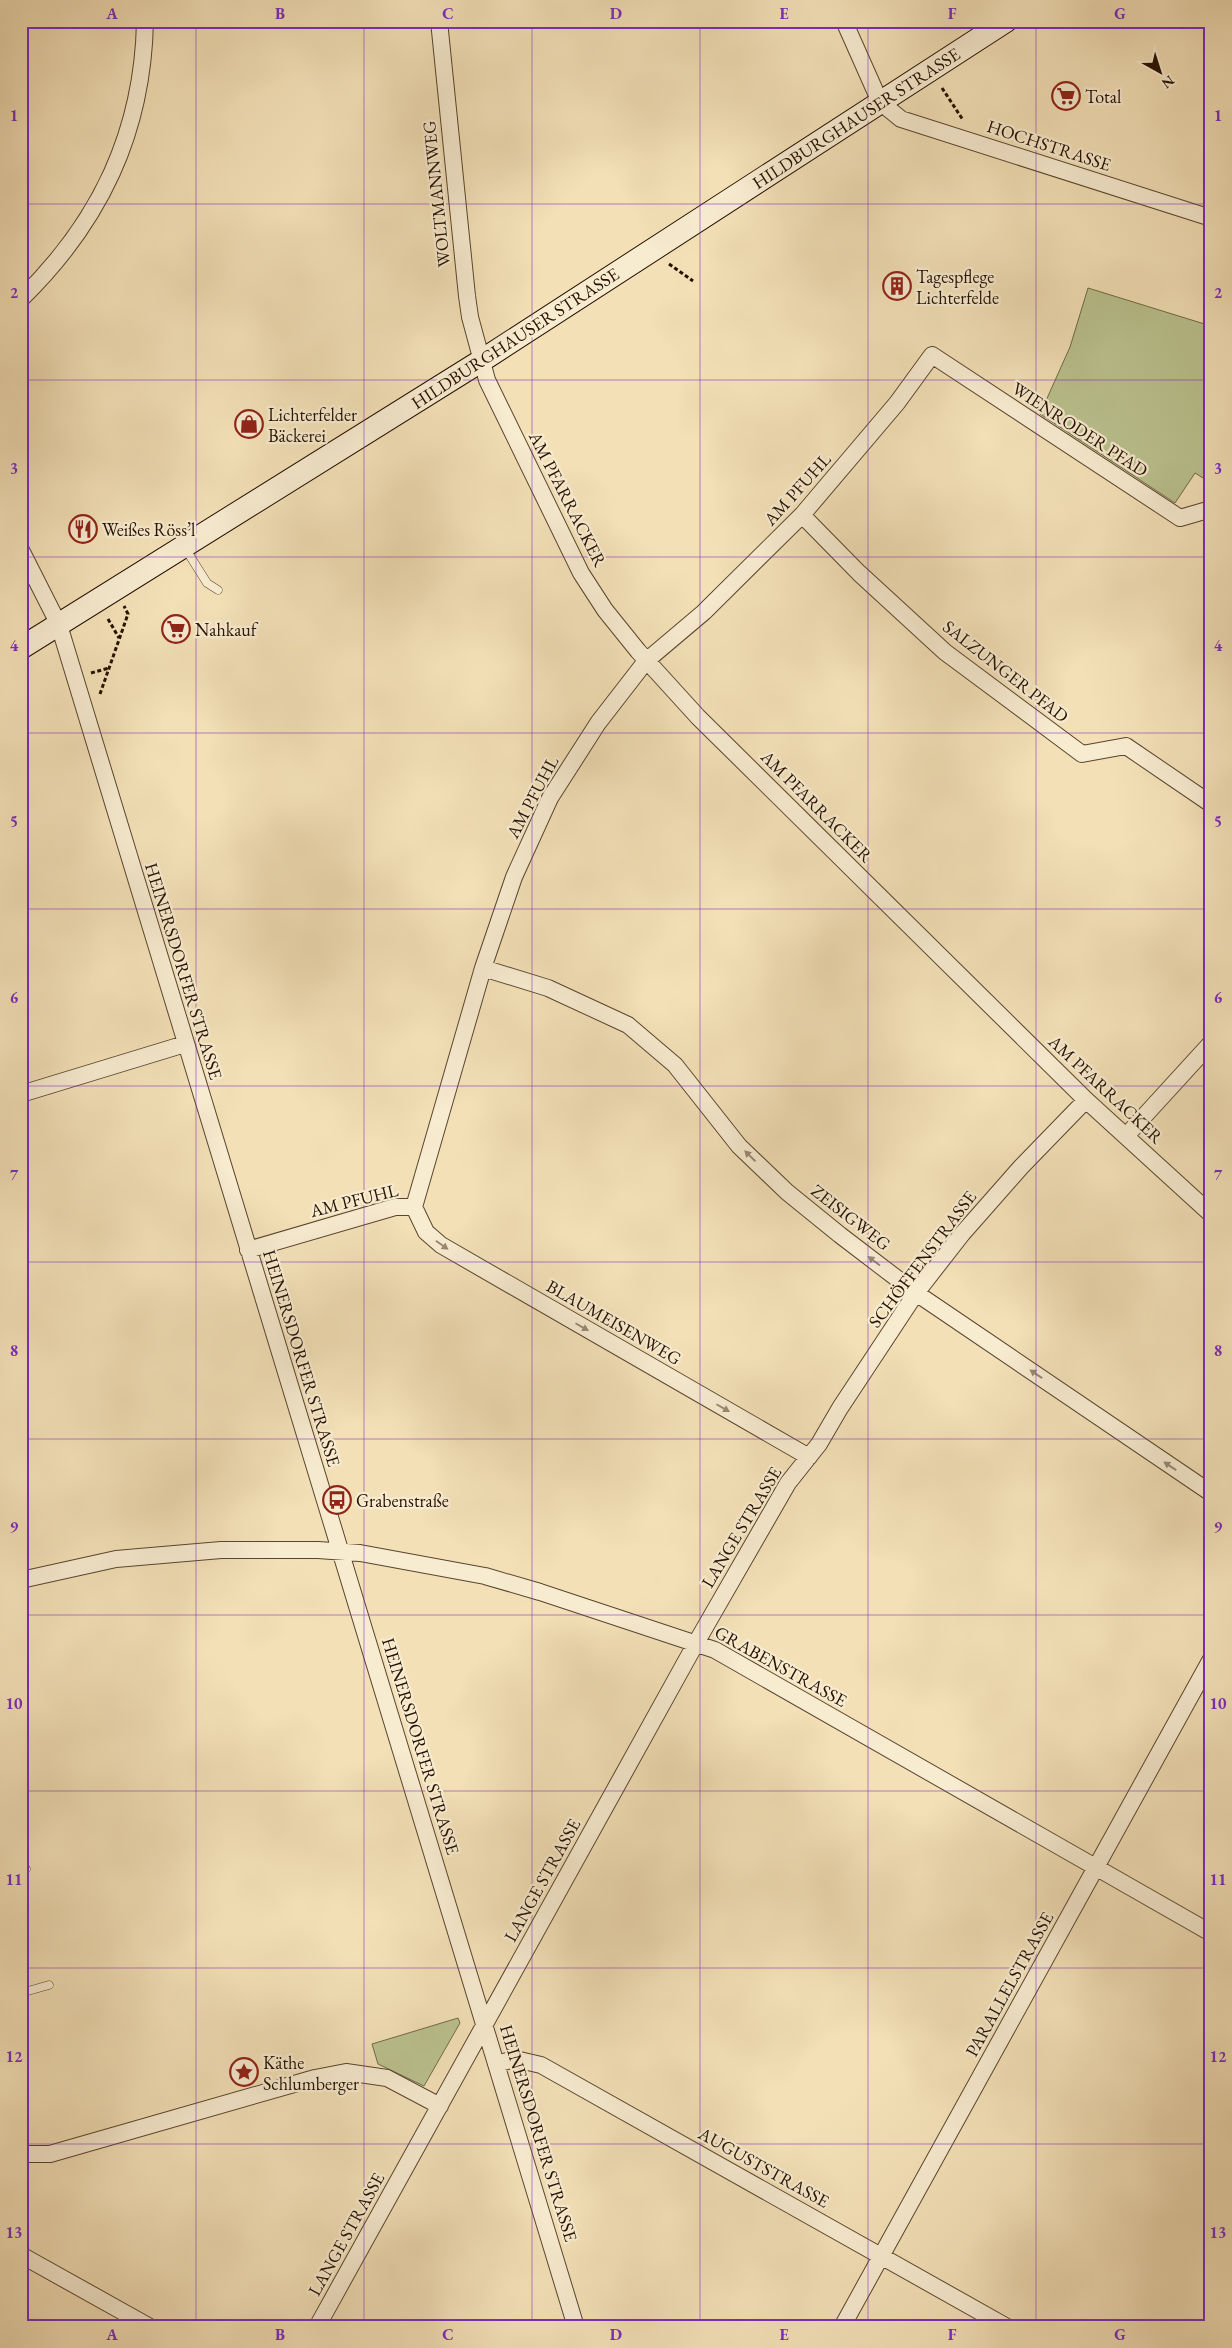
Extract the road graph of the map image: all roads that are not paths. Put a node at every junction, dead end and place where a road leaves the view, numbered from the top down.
1 (146, 21) edge
2 (439, 21) edge
3 (844, 21) edge
4 (1006, 21) edge
5 (880, 102) junction
6 (1211, 218) edge
7 (21, 299) edge
8 (932, 355) joint
9 (481, 362) junction
10 (1211, 510) edge
11 (802, 515) junction
12 (184, 547) junction
13 (21, 550) edge
14 (218, 590) dead end
15 (59, 626) junction
16 (21, 648) edge
17 (646, 661) junction
18 (1211, 804) edge
19 (483, 968) junction
20 (1211, 1042) edge
21 (185, 1044) junction
22 (21, 1094) edge
23 (1086, 1100) junction
24 (1126, 1136) junction
25 (414, 1207) junction
26 (1211, 1214) edge
27 (248, 1250) junction
28 (916, 1293) junction
29 (809, 1456) junction
30 (1211, 1493) edge
31 (340, 1550) junction
32 (21, 1580) edge
33 (696, 1643) junction
34 (1211, 1659) edge
35 (1096, 1868) junction
36 (1211, 1933) edge
37 (48, 1984) dead end
38 (21, 1993) edge
39 (485, 2025) junction
40 (496, 2064) junction
41 (440, 2106) junction
42 (21, 2154) edge
43 (21, 2255) edge
44 (881, 2256) junction
45 (150, 2327) edge
46 (317, 2327) edge
47 (576, 2327) edge
48 (842, 2327) edge
49 (1007, 2327) edge

1 - 7 street
2 - 9 street, WOLTMANNWEG
3 - 5 street
4 - 5 main road, HILDBURGHAUSER STRASSE
5 - 6 street, HOCHSTRASSE
5 - 9 main road, HILDBURGHAUSER STRASSE
8 - 10 street, WIENRODER PFAD
8 - 11 street, AM PFUHL
9 - 12 main road, HILDBURGHAUSER STRASSE
9 - 17 street, AM PFARRACKER
11 - 17 street, AM PFUHL
11 - 18 street, SALZUNGER PFAD
12 - 14 lane
12 - 15 main road, HILDBURGHAUSER STRASSE
13 - 15 street, HEINERSDORFER STRASSE
15 - 16 main road, HILDBURGHAUSER STRASSE
15 - 21 street, HEINERSDORFER STRASSE
17 - 19 street, AM PFUHL
17 - 23 street, AM PFARRACKER
19 - 25 street, AM PFUHL
28 -> 19 street, ZEISIGWEG
20 - 24 street
21 - 22 street
21 - 27 street, HEINERSDORFER STRASSE
23 - 24 street, AM PFARRACKER
23 - 28 street, SCHÖFFENSTRASSE
24 - 26 street, AM PFARRACKER
25 - 27 street, AM PFUHL
25 -> 29 street, BLAUMEISENWEG
27 - 31 street, HEINERSDORFER STRASSE
28 - 29 street, SCHÖFFENSTRASSE
30 -> 28 street, ZEISIGWEG
29 - 33 street, LANGE STRASSE
31 - 32 street, GRABENSTRASSE
31 - 33 street, GRABENSTRASSE
31 - 39 street, HEINERSDORFER STRASSE
33 - 35 street, GRABENSTRASSE
33 - 39 street, LANGE STRASSE
34 - 35 street, PARALLELSTRASSE
35 - 36 street, GRABENSTRASSE
35 - 44 street, PARALLELSTRASSE
37 - 38 lane
39 - 40 street, HEINERSDORFER STRASSE
39 - 41 street, LANGE STRASSE
40 - 44 street, AUGUSTSTRASSE
40 - 47 street, HEINERSDORFER STRASSE
41 - 42 street
41 - 46 street, LANGE STRASSE
43 - 45 street
44 - 48 street, PARALLELSTRASSE
44 - 49 street, AUGUSTSTRASSE

